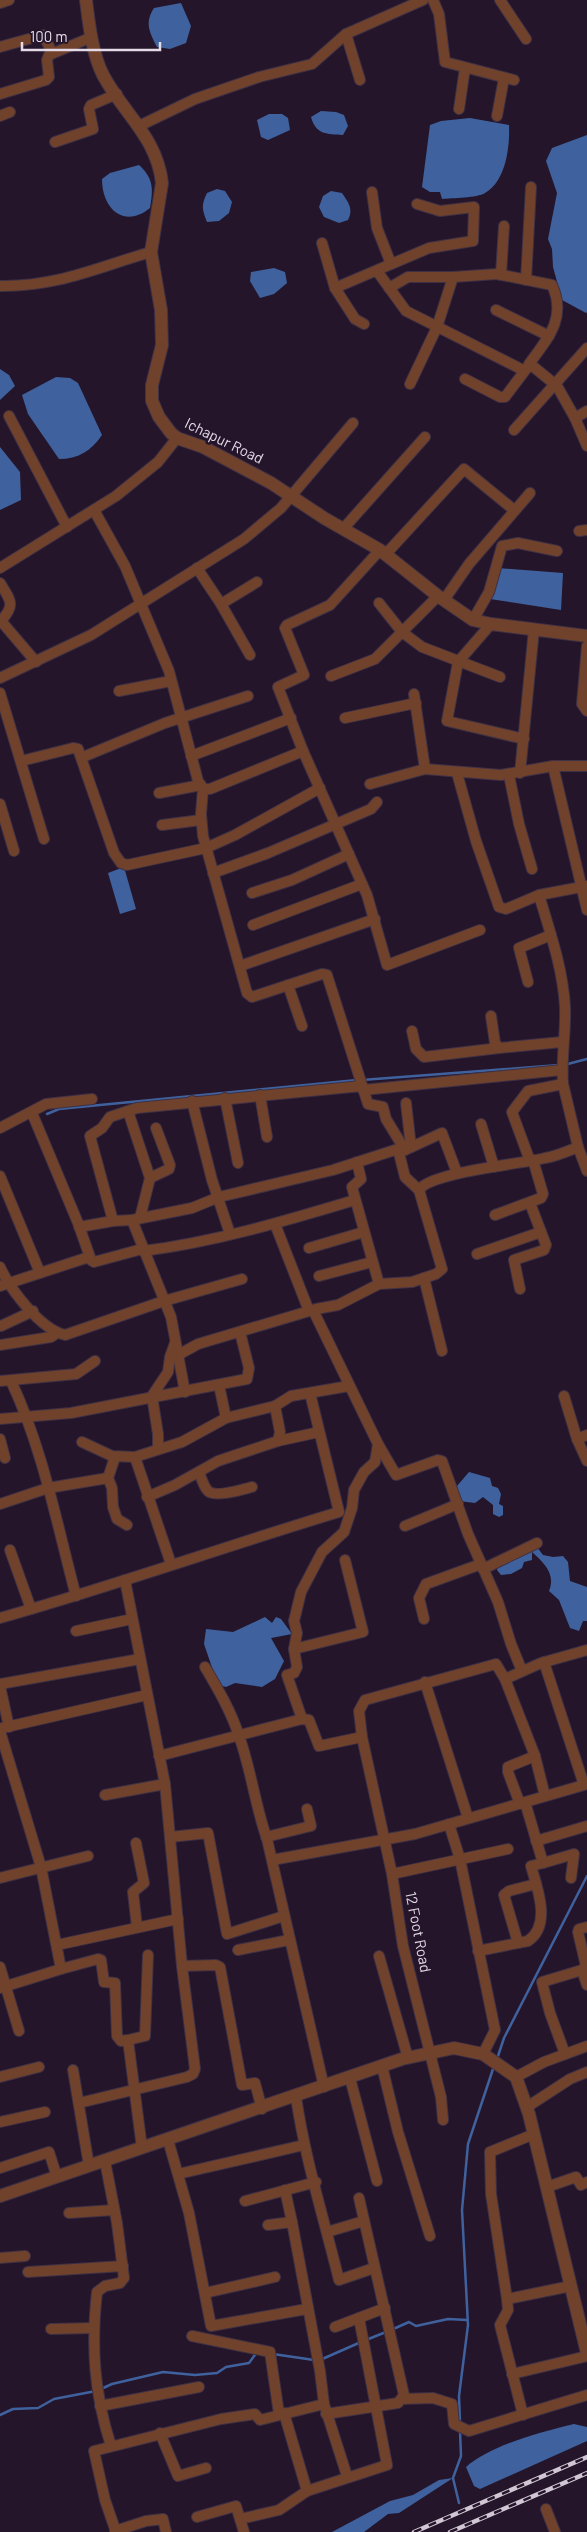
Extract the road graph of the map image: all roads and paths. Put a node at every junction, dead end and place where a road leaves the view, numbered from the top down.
1 (9, 0) edge
2 (86, 0) edge
3 (424, 0) edge
4 (433, 0) edge
5 (500, 0) edge
6 (0, 3) edge
7 (406, 4) edge
8 (346, 34) junction
9 (92, 37) junction
10 (526, 39) dead end
11 (0, 47) edge
12 (52, 52) junction
13 (465, 68) junction
14 (360, 80) dead end
15 (0, 94) edge
16 (117, 94) junction
17 (459, 109) dead end
18 (496, 116) dead end
19 (139, 126) junction
20 (55, 142) dead end
21 (532, 187) dead end
22 (372, 192) dead end
23 (417, 204) dead end
24 (504, 226) dead end
25 (322, 242) dead end
26 (151, 252) junction
27 (391, 264) junction
28 (377, 271) junction
29 (501, 275) junction
30 (453, 277) junction
31 (526, 280) junction
32 (0, 286) edge
33 (335, 288) junction
34 (389, 288) junction
35 (496, 310) dead end
36 (364, 324) dead end
37 (437, 327) junction
38 (549, 336) junction
39 (587, 348) edge
40 (526, 367) junction
41 (465, 379) dead end
42 (554, 383) junction
43 (410, 384) dead end
44 (587, 411) edge
45 (9, 416) dead end
46 (575, 418) junction
47 (353, 423) dead end
48 (514, 430) dead end
49 (426, 437) dead end
50 (177, 438) junction
51 (587, 446) edge
52 (530, 493) dead end
53 (291, 496) junction
54 (94, 510) junction
55 (514, 510) junction
56 (67, 527) junction
57 (343, 529) junction
58 (558, 551) dead end
59 (382, 553) junction
60 (0, 568) edge
61 (197, 568) junction
62 (257, 582) dead end
63 (0, 583) edge
64 (441, 598) junction
65 (141, 603) junction
66 (221, 604) junction
67 (379, 604) dead end
68 (473, 620) junction
69 (1, 622) edge
70 (491, 624) junction
71 (534, 630) junction
72 (402, 632) junction
73 (587, 636) edge
74 (587, 646) edge
75 (250, 655) dead end
76 (36, 662) junction
77 (458, 662) junction
78 (331, 676) dead end
79 (500, 677) dead end
80 (0, 678) edge
81 (171, 682) junction
82 (119, 692) dead end
83 (0, 693) edge
84 (248, 696) dead end
85 (587, 711) edge
86 (181, 718) junction
87 (291, 718) junction
88 (345, 718) dead end
89 (524, 738) junction
90 (303, 751) junction
91 (191, 756) junction
92 (83, 757) junction
93 (21, 761) junction
94 (553, 766) junction
95 (587, 766) edge
96 (425, 769) junction
97 (457, 773) junction
98 (520, 773) junction
99 (509, 775) junction
100 (370, 784) dead end
101 (202, 787) junction
102 (320, 788) junction
103 (159, 793) dead end
104 (377, 802) dead end
105 (0, 804) edge
106 (201, 820) junction
107 (335, 823) junction
108 (162, 824) dead end
109 (44, 839) dead end
110 (206, 848) junction
111 (14, 851) dead end
112 (349, 854) junction
113 (532, 869) dead end
114 (213, 873) junction
115 (362, 884) junction
116 (584, 886) edge
117 (252, 893) dead end
118 (539, 895) junction
119 (587, 911) edge
120 (375, 919) junction
121 (253, 926) dead end
122 (480, 930) dead end
123 (551, 935) junction
124 (240, 966) junction
125 (528, 982) dead end
126 (288, 985) junction
127 (491, 1016) dead end
128 (302, 1026) dead end
129 (412, 1031) dead end
130 (562, 1042) junction
131 (499, 1048) junction
132 (562, 1066) junction
133 (361, 1084) junction
134 (563, 1084) junction
135 (260, 1095) junction
136 (225, 1098) junction
137 (92, 1100) dead end
138 (192, 1101) junction
139 (406, 1103) dead end
140 (128, 1112) junction
141 (32, 1113) junction
142 (481, 1124) dead end
143 (0, 1128) edge
144 (156, 1128) dead end
145 (266, 1137) dead end
146 (578, 1146) junction
147 (405, 1149) junction
148 (532, 1161) junction
149 (357, 1162) junction
150 (238, 1164) dead end
151 (494, 1167) junction
152 (587, 1171) edge
153 (457, 1173) junction
154 (0, 1176) edge
155 (150, 1178) junction
156 (418, 1190) junction
157 (219, 1197) junction
158 (354, 1200) junction
159 (530, 1203) junction
160 (495, 1215) dead end
161 (136, 1219) junction
162 (113, 1221) junction
163 (275, 1224) junction
164 (80, 1227) junction
165 (364, 1232) junction
166 (541, 1232) junction
167 (230, 1234) junction
168 (511, 1243) junction
169 (310, 1248) dead end
170 (142, 1250) junction
171 (477, 1254) dead end
172 (89, 1257) junction
173 (514, 1260) junction
174 (372, 1262) junction
175 (0, 1267) edge
176 (40, 1273) junction
177 (319, 1276) dead end
178 (424, 1278) junction
179 (242, 1279) dead end
180 (4, 1284) edge
181 (379, 1284) junction
182 (520, 1289) dead end
183 (164, 1301) junction
184 (311, 1310) junction
185 (33, 1311) junction
186 (1, 1326) edge
187 (240, 1332) junction
188 (57, 1333) junction
189 (176, 1343) junction
190 (0, 1345) edge
191 (442, 1351) dead end
192 (178, 1355) junction
193 (95, 1361) dead end
194 (0, 1381) edge
195 (11, 1382) junction
196 (218, 1386) junction
197 (349, 1386) junction
198 (185, 1392) junction
199 (310, 1393) junction
200 (152, 1396) junction
201 (564, 1396) dead end
202 (275, 1406) junction
203 (26, 1417) junction
204 (226, 1418) junction
205 (0, 1419) edge
206 (319, 1432) junction
207 (582, 1437) edge
208 (0, 1439) edge
209 (278, 1441) junction
210 (82, 1442) dead end
211 (378, 1444) junction
212 (158, 1449) junction
213 (115, 1457) junction
214 (135, 1457) junction
215 (5, 1458) dead end
216 (587, 1461) edge
217 (198, 1472) junction
218 (108, 1478) junction
219 (252, 1487) dead end
220 (48, 1488) junction
221 (147, 1497) junction
222 (0, 1504) edge
223 (458, 1504) junction
224 (126, 1525) dead end
225 (405, 1526) dead end
226 (537, 1543) dead end
227 (10, 1550) dead end
228 (344, 1560) dead end
229 (171, 1564) junction
230 (482, 1567) junction
231 (125, 1580) junction
232 (76, 1596) junction
233 (31, 1609) junction
234 (0, 1618) edge
235 (132, 1619) junction
236 (424, 1619) dead end
237 (76, 1631) dead end
238 (294, 1649) junction
239 (587, 1650) edge
240 (140, 1659) junction
241 (544, 1662) junction
242 (206, 1667) dead end
243 (522, 1670) junction
244 (505, 1679) junction
245 (425, 1682) junction
246 (0, 1685) edge
247 (147, 1695) junction
248 (302, 1719) junction
249 (3, 1729) edge
250 (240, 1736) junction
251 (362, 1737) junction
252 (159, 1756) junction
253 (535, 1756) junction
254 (165, 1784) junction
255 (586, 1784) edge
256 (105, 1795) dead end
257 (545, 1796) junction
258 (523, 1803) junction
259 (308, 1809) dead end
260 (468, 1818) junction
261 (449, 1824) junction
262 (587, 1826) edge
263 (266, 1837) junction
264 (170, 1838) junction
265 (384, 1840) junction
266 (536, 1841) junction
267 (136, 1843) dead end
268 (508, 1849) dead end
269 (88, 1856) dead end
270 (460, 1859) junction
271 (272, 1860) junction
272 (543, 1863) junction
273 (41, 1866) junction
274 (392, 1874) junction
275 (0, 1878) edge
276 (571, 1878) dead end
277 (536, 1884) junction
278 (284, 1916) junction
279 (178, 1919) junction
280 (138, 1927) junction
281 (587, 1927) edge
282 (289, 1940) junction
283 (518, 1943) junction
284 (57, 1945) junction
285 (238, 1950) dead end
286 (478, 1951) junction
287 (148, 1955) dead end
288 (379, 1956) dead end
289 (182, 1966) junction
290 (0, 1967) edge
291 (62, 1969) junction
292 (582, 1970) junction
293 (587, 1985) edge
294 (3, 1987) edge
295 (19, 2030) dead end
296 (128, 2040) junction
297 (587, 2046) edge
298 (431, 2053) junction
299 (565, 2054) junction
300 (408, 2058) junction
301 (490, 2060) junction
302 (382, 2066) junction
303 (39, 2067) dead end
304 (73, 2070) dead end
305 (587, 2072) edge
306 (0, 2077) edge
307 (516, 2077) junction
308 (350, 2078) junction
309 (324, 2087) junction
310 (133, 2091) junction
311 (296, 2097) junction
312 (79, 2103) junction
313 (527, 2107) junction
314 (262, 2109) junction
315 (45, 2112) dead end
316 (443, 2120) dead end
317 (0, 2122) edge
318 (534, 2134) junction
319 (168, 2140) junction
320 (304, 2145) junction
321 (142, 2148) junction
322 (105, 2161) junction
323 (89, 2166) junction
324 (0, 2168) edge
325 (178, 2174) junction
326 (57, 2177) junction
327 (377, 2181) dead end
328 (316, 2182) junction
329 (587, 2182) edge
330 (547, 2187) junction
331 (285, 2190) junction
332 (0, 2196) edge
333 (359, 2198) dead end
334 (245, 2201) dead end
335 (114, 2210) junction
336 (69, 2213) dead end
337 (364, 2221) junction
338 (292, 2222) junction
339 (268, 2226) dead end
340 (328, 2232) junction
341 (430, 2236) dead end
342 (25, 2256) dead end
343 (0, 2258) edge
344 (123, 2266) junction
345 (374, 2268) junction
346 (28, 2272) dead end
347 (275, 2277) dead end
348 (571, 2286) junction
349 (205, 2293) junction
350 (507, 2299) junction
351 (385, 2308) junction
352 (307, 2309) junction
353 (359, 2318) junction
354 (335, 2327) dead end
355 (93, 2328) junction
356 (584, 2328) edge
357 (51, 2329) dead end
358 (192, 2336) dead end
359 (587, 2354) edge
360 (512, 2374) junction
361 (199, 2387) dead end
362 (587, 2395) edge
363 (402, 2399) junction
364 (100, 2406) junction
365 (376, 2407) junction
366 (325, 2409) junction
367 (282, 2413) junction
368 (523, 2416) junction
369 (160, 2433) junction
370 (111, 2446) junction
371 (206, 2468) dead end
372 (347, 2476) junction
373 (307, 2491) junction
374 (546, 2509) dead end
375 (197, 2517) dead end
376 (240, 2519) junction
377 (115, 2531) edge
378 (166, 2532) edge
379 (244, 2532) edge
380 (555, 2532) edge

1 - 6 street
2 - 9 street, Ichapur Road
3 - 7 street
4 - 13 street
5 - 10 street
7 - 8 street
8 - 14 street
8 - 19 street
9 - 12 street
9 - 16 street, Ichapur Road
11 - 12 street
12 - 15 street
13 - 17 street
13 - 18 street
16 - 19 street, Ichapur Road
16 - 20 street
19 - 26 street, Ichapur Road
21 - 31 street
22 - 27 street
23 - 27 street
24 - 29 street
25 - 33 street
26 - 32 street
26 - 50 street, Ichapur Road
27 - 28 street
28 - 33 street
28 - 34 street
29 - 30 street
29 - 31 street
30 - 34 street
30 - 37 street
31 - 38 street
33 - 36 street
34 - 37 street
35 - 38 street
37 - 40 street
37 - 43 street
38 - 40 street
39 - 42 street
40 - 41 street
40 - 42 street
42 - 46 street
42 - 48 street
44 - 46 street
45 - 56 street
46 - 51 street
47 - 53 street
49 - 57 street
50 - 53 street, Ichapur Road
50 - 54 street
52 - 55 street
53 - 57 street, Ichapur Road
53 - 61 street
54 - 56 street
54 - 65 street
55 - 59 street
55 - 64 street
56 - 60 street
57 - 59 street, Ichapur Road
58 - 68 street
59 - 64 street, Ichapur Road
59 - 87 street
61 - 65 street
61 - 66 street
62 - 66 street
63 - 69 street
64 - 68 street, Ichapur Road
64 - 72 street
65 - 76 street
65 - 81 street
66 - 75 street
67 - 72 street
68 - 70 street, Ichapur Road
69 - 76 street
70 - 71 street, Ichapur Road
70 - 77 street
71 - 73 street, Ichapur Road
71 - 89 street
72 - 77 street
72 - 78 street
74 - 85 street
76 - 80 street
77 - 79 street
77 - 89 street
81 - 82 street
81 - 86 street
83 - 93 street
84 - 86 street
86 - 91 street
86 - 92 street
87 - 90 street
87 - 91 street
88 - 96 street
89 - 98 street
90 - 101 street
90 - 102 street
91 - 101 street
92 - 93 street
92 - 110 street
93 - 109 street
94 - 95 street
94 - 98 street
94 - 116 street
96 - 97 street
96 - 100 street
97 - 99 street
97 - 118 street
98 - 99 street
99 - 113 street
101 - 103 street
101 - 106 street
102 - 107 street
102 - 110 street
104 - 107 street
105 - 111 street
106 - 108 street
106 - 110 street
107 - 112 street
107 - 114 street
110 - 114 street
112 - 115 street
112 - 117 street
114 - 124 street
115 - 120 street
115 - 121 street
116 - 118 street
116 - 119 street
118 - 123 street
120 - 122 street
120 - 124 street
123 - 125 street
123 - 130 street
124 - 126 street
126 - 128 street
126 - 133 street
127 - 131 street
129 - 131 street
130 - 131 street
130 - 132 street
132 - 133 street
132 - 134 street
133 - 135 street
133 - 147 street
134 - 146 street
134 - 148 street
135 - 136 street
135 - 145 street
136 - 138 street
136 - 150 street
137 - 141 street
138 - 140 street
138 - 157 street
139 - 147 street
140 - 155 street
140 - 162 street
141 - 143 street
141 - 164 street
142 - 151 street
144 - 155 street
146 - 148 street
146 - 152 street
147 - 149 street
147 - 153 street
147 - 156 street
148 - 151 street
148 - 159 street
149 - 157 street
149 - 158 street
151 - 153 street
153 - 156 street
154 - 176 street
155 - 161 street
156 - 178 street
157 - 161 street
157 - 167 street
158 - 163 street
158 - 165 street
159 - 160 street
159 - 166 street
161 - 162 street
161 - 170 street
162 - 164 street
163 - 167 street
163 - 184 street
164 - 172 street
165 - 169 street
165 - 174 street
166 - 168 street
166 - 173 street
167 - 170 street
168 - 171 street
168 - 173 street
170 - 172 street
170 - 183 street
172 - 176 street
173 - 182 street
174 - 177 street
174 - 181 street
175 - 180 street
176 - 180 street
178 - 181 street
178 - 191 street
179 - 183 street
180 - 185 street
181 - 184 street
183 - 188 street
183 - 189 street
184 - 187 street
184 - 197 street
185 - 186 street
185 - 188 street
187 - 192 street
187 - 196 street
188 - 190 street
189 - 192 street
189 - 200 street
192 - 198 street
193 - 195 street
194 - 195 street
195 - 203 street
196 - 198 street
196 - 204 street
197 - 199 street
197 - 211 street
198 - 200 street
199 - 202 street
199 - 206 street
200 - 203 street
200 - 212 street
201 - 207 street
202 - 204 street
202 - 209 street
203 - 205 street
203 - 220 street
204 - 212 street
206 - 209 street
206 - 229 street
207 - 216 street
208 - 215 street
209 - 217 street
210 - 213 street
211 - 223 street
211 - 238 street
212 - 214 street
213 - 214 street
213 - 218 street
214 - 221 street
217 - 219 street
217 - 221 street
218 - 220 street
218 - 224 street
220 - 222 street
220 - 232 street
221 - 229 street
223 - 225 street
223 - 230 street
226 - 230 street
227 - 233 street
228 - 238 street
229 - 231 street
230 - 236 street
230 - 243 street
231 - 232 street
231 - 235 street
232 - 233 street
233 - 234 street
235 - 237 street
235 - 240 street
238 - 248 street
239 - 241 street
240 - 246 street
240 - 247 street
241 - 243 street
241 - 255 street
242 - 250 street
243 - 244 street
244 - 245 street, 12 Foot Road
244 - 253 street
245 - 251 street, 12 Foot Road
245 - 260 street
246 - 249 street
247 - 249 street
247 - 252 street
248 - 250 street
248 - 251 street
249 - 273 street
250 - 252 street
250 - 263 street
251 - 265 street, 12 Foot Road
252 - 254 street
253 - 257 street
253 - 258 street
254 - 256 street
254 - 264 street
255 - 257 street
257 - 258 street
258 - 260 street
258 - 266 street
259 - 263 street
260 - 261 street
261 - 265 street
261 - 270 street
262 - 266 street
263 - 271 street
264 - 278 street
264 - 279 street
265 - 271 street
265 - 274 street, 12 Foot Road
266 - 272 street
267 - 280 street
268 - 270 street
269 - 273 street
270 - 274 street
270 - 286 street
271 - 278 street
272 - 276 street
272 - 277 street
273 - 275 street
273 - 284 street
274 - 298 street, 12 Foot Road
277 - 283 street
277 - 283 street
278 - 282 street
279 - 280 street
279 - 289 street
280 - 284 street
281 - 292 street
282 - 285 street
282 - 309 street
283 - 286 street
284 - 291 street
286 - 301 street
287 - 296 street
288 - 300 street
289 - 310 street
289 - 314 street
290 - 294 street
291 - 294 street
291 - 296 street
292 - 293 street
292 - 299 street
294 - 295 street
296 - 310 street
297 - 299 street
298 - 300 street
298 - 301 street
298 - 316 street, 12 Foot Road
299 - 307 street
300 - 302 street
301 - 307 street
302 - 308 street
302 - 341 street
303 - 306 street
304 - 312 street
305 - 313 street
307 - 313 street
308 - 309 street
308 - 327 street
309 - 311 street
310 - 312 street
310 - 321 street
311 - 314 street
311 - 320 street
312 - 323 street
313 - 318 street
314 - 319 street
315 - 317 street
318 - 330 street
318 - 350 street
319 - 321 street
319 - 325 street
320 - 325 street
320 - 328 street
321 - 322 street
322 - 323 street
322 - 335 street
323 - 326 street
324 - 326 street
325 - 349 street
326 - 332 street
328 - 331 street
328 - 340 street
329 - 330 street
330 - 348 street
331 - 334 street
331 - 338 street
333 - 337 street
335 - 336 street
335 - 344 street
337 - 340 street
337 - 345 street
338 - 339 street
338 - 352 street
340 - 345 street
342 - 343 street
344 - 346 street
344 - 355 street
345 - 351 street
347 - 349 street
348 - 350 street
348 - 356 street
349 - 352 street
350 - 360 street
351 - 353 street
351 - 363 street
352 - 366 street
353 - 354 street
353 - 365 street
355 - 357 street
355 - 364 street
356 - 359 street
358 - 367 street
359 - 360 street
360 - 368 street
361 - 364 street
362 - 368 street
363 - 365 street
363 - 368 street
364 - 370 street
365 - 366 street
365 - 372 street
366 - 367 street
366 - 372 street
367 - 369 street
367 - 373 street
369 - 370 street
369 - 371 street
370 - 377 street
372 - 373 street
373 - 376 street
374 - 380 street
375 - 376 street
376 - 379 street
377 - 378 street

